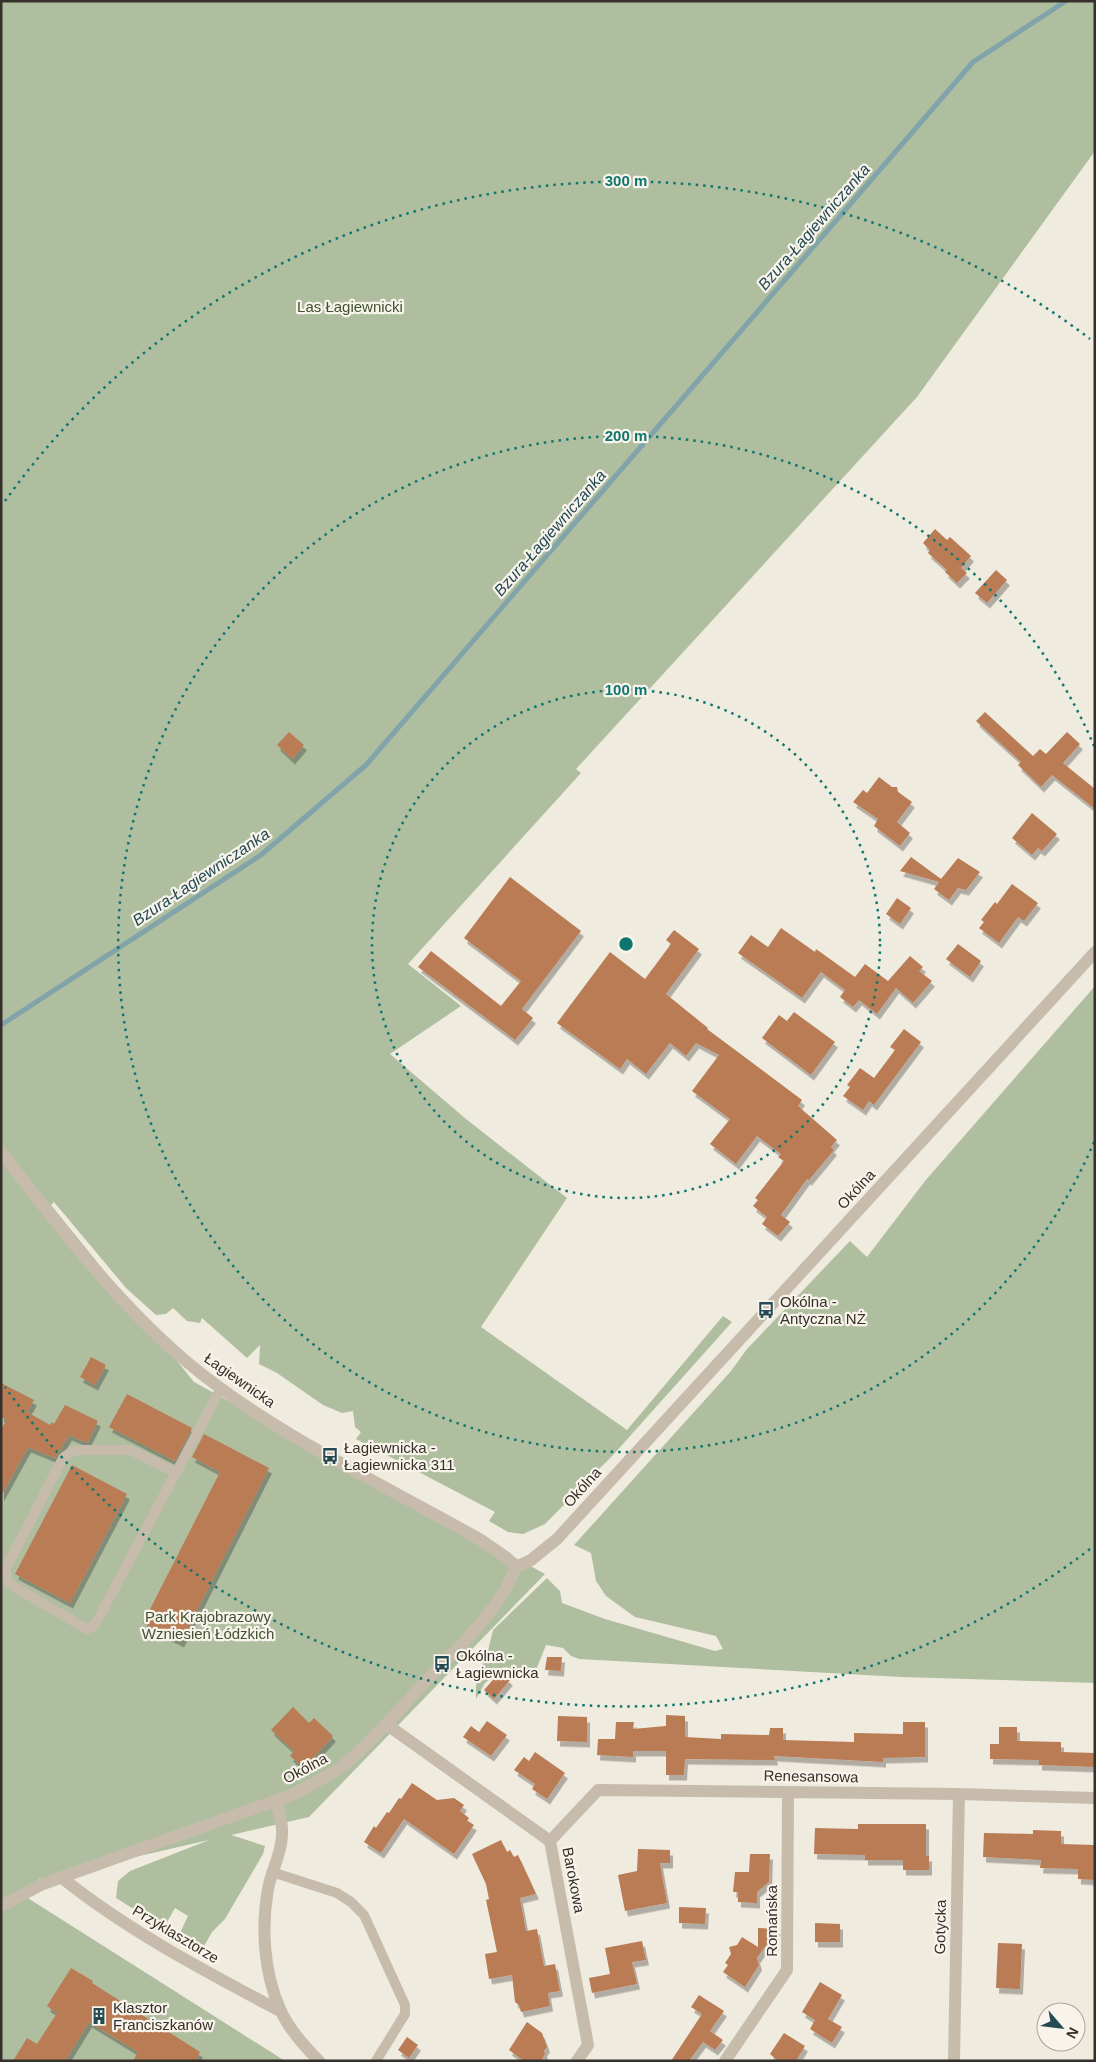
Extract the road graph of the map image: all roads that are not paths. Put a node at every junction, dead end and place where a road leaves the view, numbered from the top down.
1 (1095, 952) edge
2 (1, 1152) edge
3 (221, 1388) junction
4 (177, 1473) junction
5 (516, 1567) junction
6 (386, 1724) junction
7 (788, 1792) junction
8 (959, 1794) junction
9 (1095, 1798) edge
10 (276, 1801) junction
11 (550, 1841) junction
12 (272, 1872) junction
13 (61, 1877) junction
14 (1, 1906) edge
15 (280, 2011) junction
16 (319, 2061) edge
17 (376, 2061) edge
18 (577, 2061) edge
19 (725, 2061) edge
20 (954, 2061) edge

1 - 5 street, Okólna
2 - 3 street, Łagiewnicka
3 - 4 lane
3 - 5 street, Łagiewnicka
4 - 4 lane
5 - 6 street, Okólna
6 - 10 street, Okólna
6 - 11 street, Barokowa
7 - 8 street, Renesansowa
7 - 11 street, Renesansowa
7 - 19 street, Romańska
8 - 9 street, Renesansowa
8 - 20 street, Gotycka
10 - 12 street, Przyklasztorze
10 - 13 street, Okólna
11 - 18 street, Barokowa
12 - 15 street, Przyklasztorze
12 - 17 lane
13 - 14 street, Okólna
13 - 15 street, Przyklasztorze
15 - 16 street, Przyklasztorze

